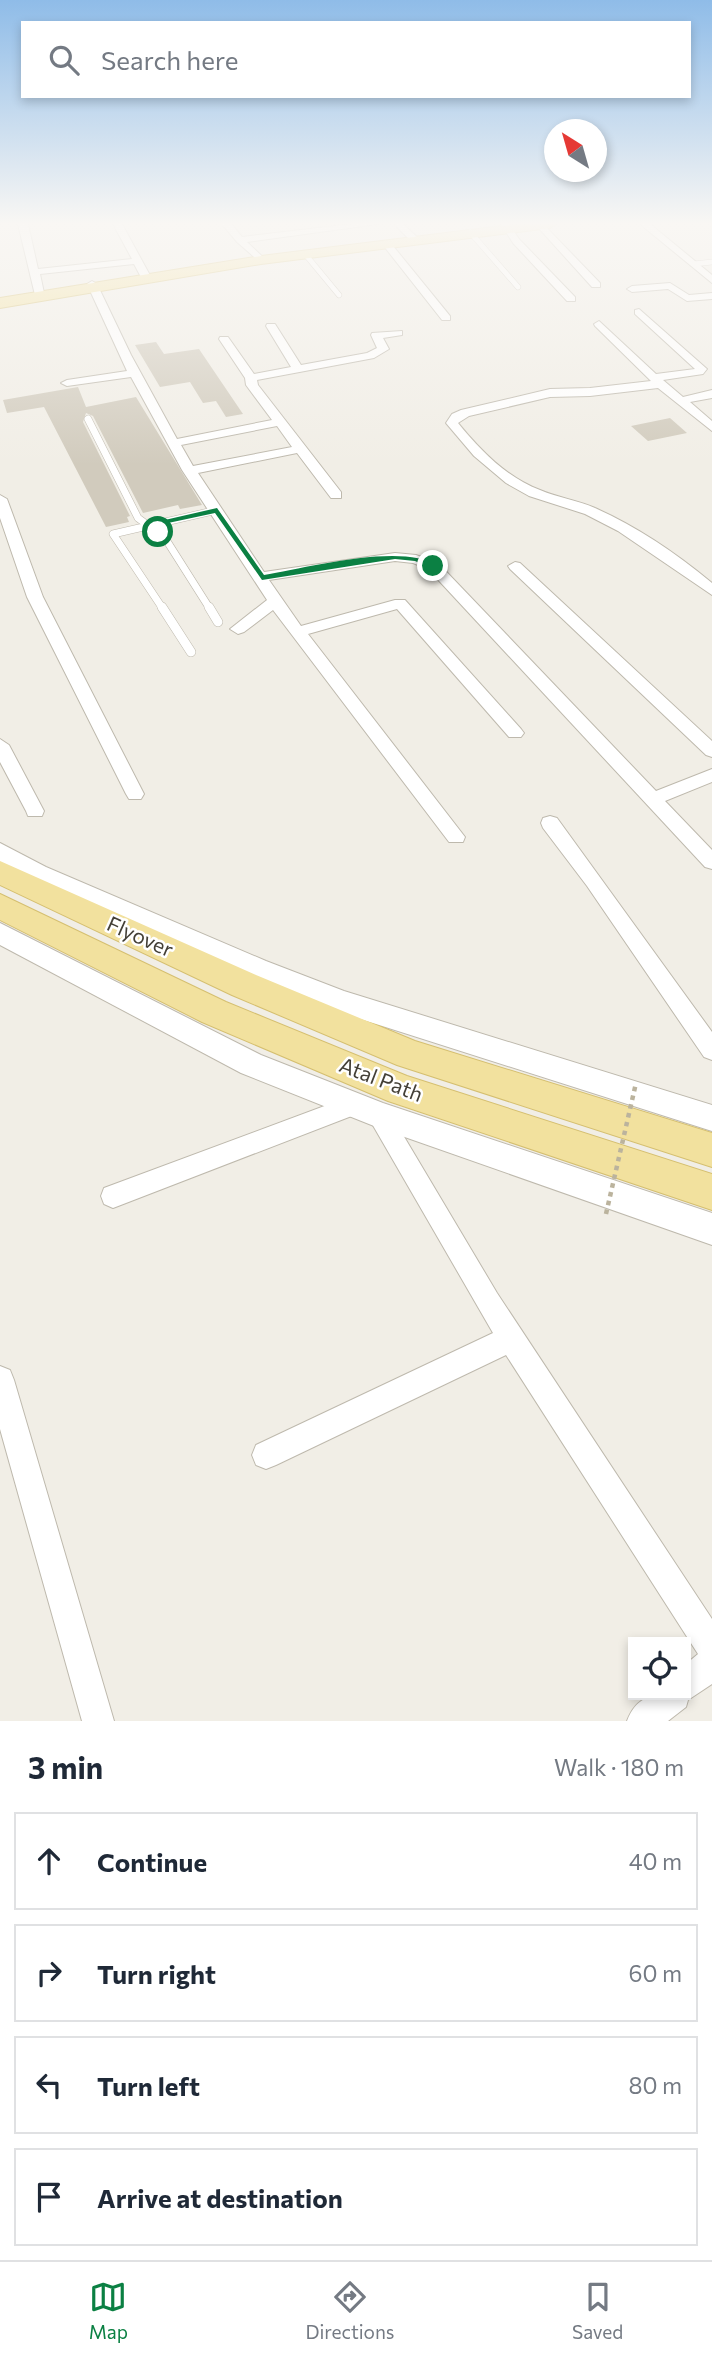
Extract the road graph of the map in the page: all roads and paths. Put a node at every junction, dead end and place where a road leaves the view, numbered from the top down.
1 (101, 304) edge
2 (435, 304) edge
3 (639, 312) dead end
4 (446, 318) dead end
5 (599, 324) dead end
6 (271, 326) dead end
7 (398, 333) dead end
8 (224, 339) dead end
9 (297, 368) junction
10 (135, 373) junction
11 (251, 378) junction
12 (656, 381) junction
13 (68, 383) dead end
14 (712, 394) edge
15 (679, 401) junction
16 (88, 419) dead end
17 (280, 422) junction
18 (712, 427) edge
19 (174, 443) junction
20 (300, 449) junction
21 (190, 471) junction
22 (336, 495) dead end
23 (0, 499) edge
24 (217, 510) junction
25 (147, 525) junction
26 (515, 566) dead end
27 (262, 578) junction
28 (712, 592) edge
29 (275, 601) junction
30 (218, 622) dead end
31 (237, 629) dead end
32 (298, 632) junction
33 (191, 652) dead end
34 (514, 733) dead end
35 (0, 745) edge
36 (712, 751) edge
37 (712, 775) edge
38 (135, 794) dead end
39 (653, 799) junction
40 (35, 811) dead end
41 (550, 823) dead end
42 (456, 837) dead end
43 (0, 852) edge
44 (712, 862) edge
45 (0, 872) edge
46 (0, 906) edge
47 (14, 927) edge
48 (53, 947) junction
49 (285, 991) junction
50 (712, 1050) edge
51 (636, 1083) dead end
52 (367, 1110) junction
53 (712, 1118) edge
54 (712, 1150) edge
55 (712, 1192) edge
56 (113, 1196) dead end
57 (606, 1214) dead end
58 (712, 1229) edge
59 (512, 1338) junction
60 (0, 1380) edge
61 (266, 1455) dead end
62 (712, 1647) edge
63 (712, 1663) edge
64 (691, 1681) edge
65 (668, 1700) edge
66 (98, 1721) edge
67 (643, 1721) edge

1 - 10 street
2 - 4 street
3 - 12 street
5 - 12 street
6 - 9 street
7 - 9 street
8 - 11 street
9 - 11 street
10 - 13 street
10 - 19 street
11 - 17 street
12 - 15 street
12 - 28 street
14 - 15 street
15 - 18 street
16 - 25 lane
17 - 19 street
17 - 20 street
19 - 21 street
20 - 21 street
20 - 22 street
21 - 24 street
23 - 38 street
24 - 25 lane
24 - 27 street
25 - 30 lane
25 - 33 lane
26 - 36 street
27 - 29 street
27 - 39 street
29 - 31 street
29 - 32 street
32 - 34 street
32 - 42 street
35 - 40 street
37 - 39 street
39 - 44 street
41 - 50 street
43 - 49 street
45 - 49 main road, Flyover
46 - 47 main road
47 - 48 main road
48 - 52 street
48 - 55 main road, Atal Path
49 - 53 street
49 - 54 main road, Flyover
51 - 57 path, bridge
52 - 56 street
52 - 58 street
52 - 59 street
59 - 61 street
59 - 62 street
60 - 66 street
63 - 64 street
65 - 67 street

